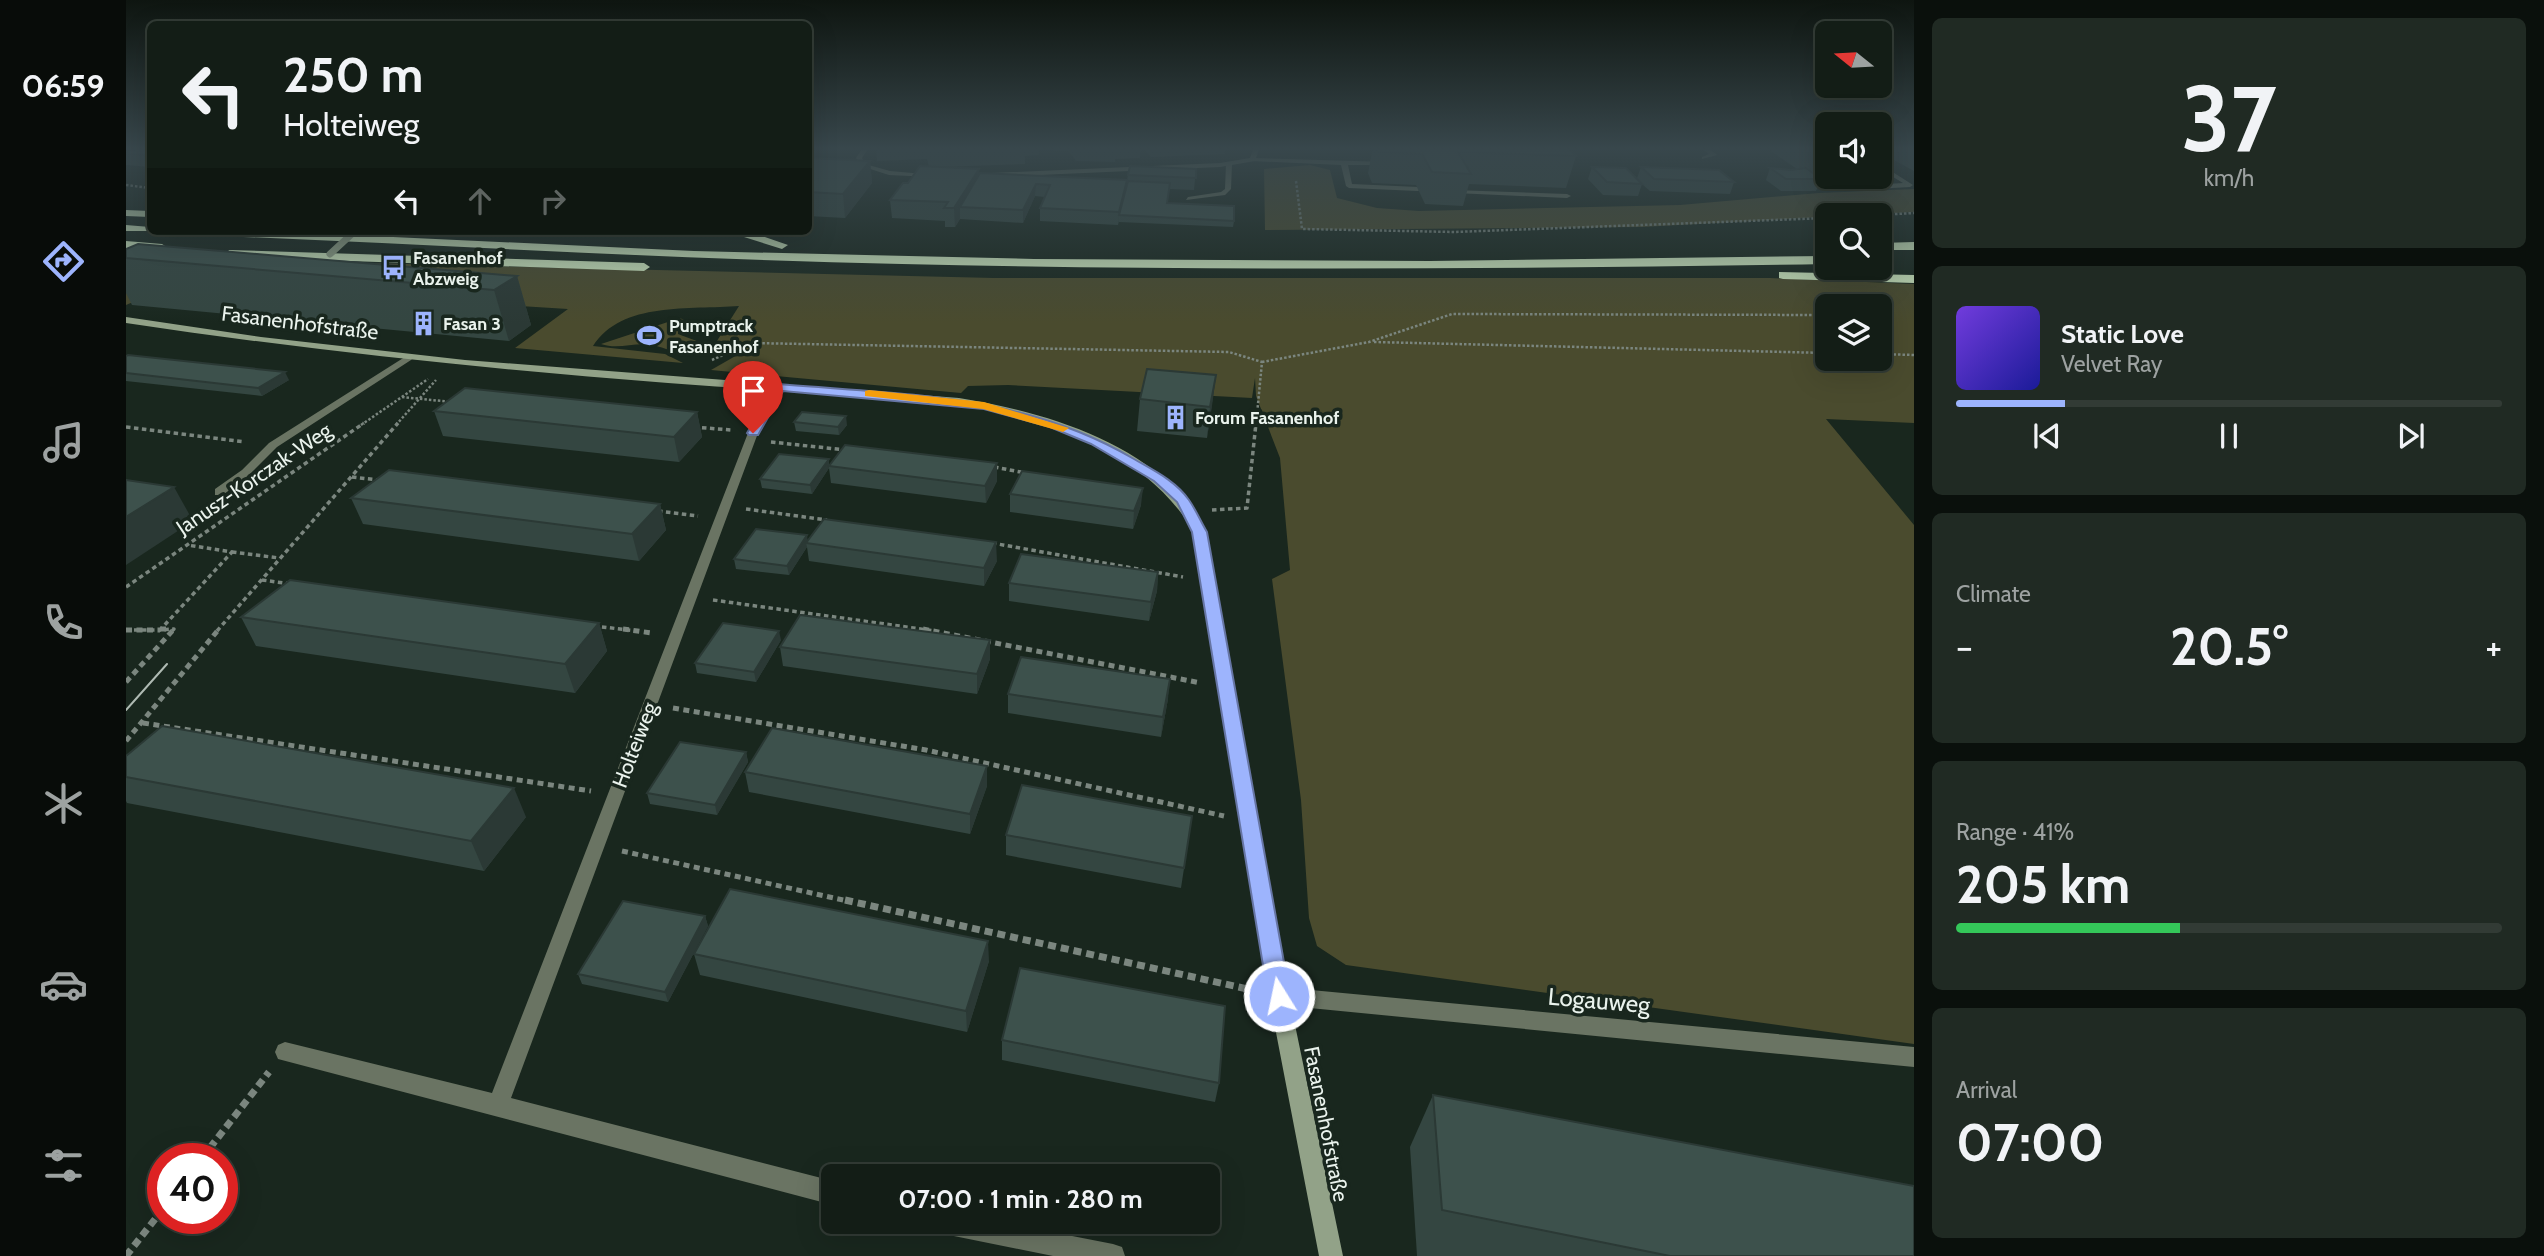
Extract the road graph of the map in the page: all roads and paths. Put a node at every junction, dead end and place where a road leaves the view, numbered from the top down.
1 (1299, 206) edge
2 (126, 213) edge
3 (1914, 213) edge
4 (147, 214) edge
5 (1892, 214) edge
6 (1815, 218) edge
7 (126, 228) edge
8 (147, 230) edge
9 (254, 235) edge
10 (351, 235) edge
11 (546, 235) edge
12 (749, 235) edge
13 (126, 244) edge
14 (782, 245) junction
15 (1911, 246) edge
16 (1892, 247) edge
17 (173, 248) edge
18 (1815, 248) edge
19 (222, 252) edge
20 (330, 254) junction
21 (815, 258) junction
22 (1892, 259) edge
23 (1914, 259) edge
24 (1815, 260) edge
25 (1634, 264) junction
26 (1914, 279) edge
27 (1815, 315) edge
28 (126, 320) edge
29 (1370, 342) junction
30 (1815, 353) edge
31 (1892, 354) edge
32 (1914, 355) edge
33 (408, 358) junction
34 (1262, 362) junction
35 (670, 380) junction
36 (779, 387) junction
37 (420, 399) junction
38 (456, 403) edge
39 (686, 426) edge
40 (126, 427) edge
41 (752, 436) junction
42 (273, 445) junction
43 (859, 451) edge
44 (981, 464) edge
45 (1035, 474) edge
46 (352, 477) junction
47 (379, 480) edge
48 (219, 492) dead end
49 (653, 511) edge
50 (1190, 511) junction
51 (723, 512) junction
52 (831, 520) edge
53 (990, 543) edge
54 (186, 544) junction
55 (232, 552) junction
56 (280, 558) junction
57 (261, 579) junction
58 (1208, 581) junction
59 (302, 585) edge
60 (126, 587) edge
61 (691, 597) junction
62 (593, 625) edge
63 (126, 630) edge
64 (160, 630) junction
65 (676, 637) junction
66 (126, 682) edge
67 (1226, 688) junction
68 (650, 704) junction
69 (142, 723) junction
70 (126, 740) edge
71 (616, 794) junction
72 (1249, 821) junction
73 (597, 845) junction
74 (1279, 996) junction
75 (285, 1052) joint
76 (1914, 1057) edge
77 (498, 1105) junction
78 (214, 1143) edge
79 (821, 1190) edge
80 (147, 1229) edge
81 (1004, 1234) edge
82 (126, 1256) edge
83 (1113, 1256) edge
84 (1331, 1256) edge

1 - 6 path
2 - 4 highway
3 - 5 path
7 - 8 highway
9 - 21 highway
10 - 20 street, bridge
11 - 14 highway
12 - 14 highway
13 - 17 highway
14 - 18 highway
15 - 16 highway
19 - 20 highway
20 - 21 highway
21 - 25 highway
22 - 23 highway
24 - 25 highway
25 - 26 highway
27 - 29 path
28 - 33 street, Fasanenhofstraße
29 - 30 path
29 - 34 path
31 - 32 path
33 - 35 street, Fasanenhofstraße
33 - 42 street
34 - 35 path
34 - 50 path
35 - 36 street, Fasanenhofstraße
36 - 41 street, Holteiweg
36 - 50 street, Fasanenhofstraße
37 - 38 path
37 - 46 path
37 - 54 path, Janusz-Korczak-Weg
39 - 41 path
40 - 42 path
41 - 43 path
41 - 51 street, Holteiweg
42 - 48 street
44 - 45 path
46 - 47 path
46 - 56 path
49 - 51 path
50 - 58 street, Fasanenhofstraße
51 - 52 path
51 - 61 street, Holteiweg
53 - 58 path
54 - 55 path
54 - 60 path, Janusz-Korczak-Weg
55 - 56 path
55 - 64 path
56 - 57 path
57 - 59 path
57 - 69 path
58 - 67 street, Fasanenhofstraße
61 - 65 street, Holteiweg
61 - 67 path
62 - 65 path
63 - 64 path
64 - 66 path
65 - 68 street, Holteiweg
67 - 72 street, Fasanenhofstraße
68 - 71 street, Holteiweg
68 - 72 path
69 - 70 path
69 - 71 path
71 - 73 street, Holteiweg
72 - 74 street, Fasanenhofstraße
73 - 74 path
73 - 77 street, Holteiweg
74 - 76 street, Logauweg
74 - 84 street, Fasanenhofstraße
75 - 77 street
75 - 78 path
77 - 79 street
80 - 82 path
81 - 83 street

